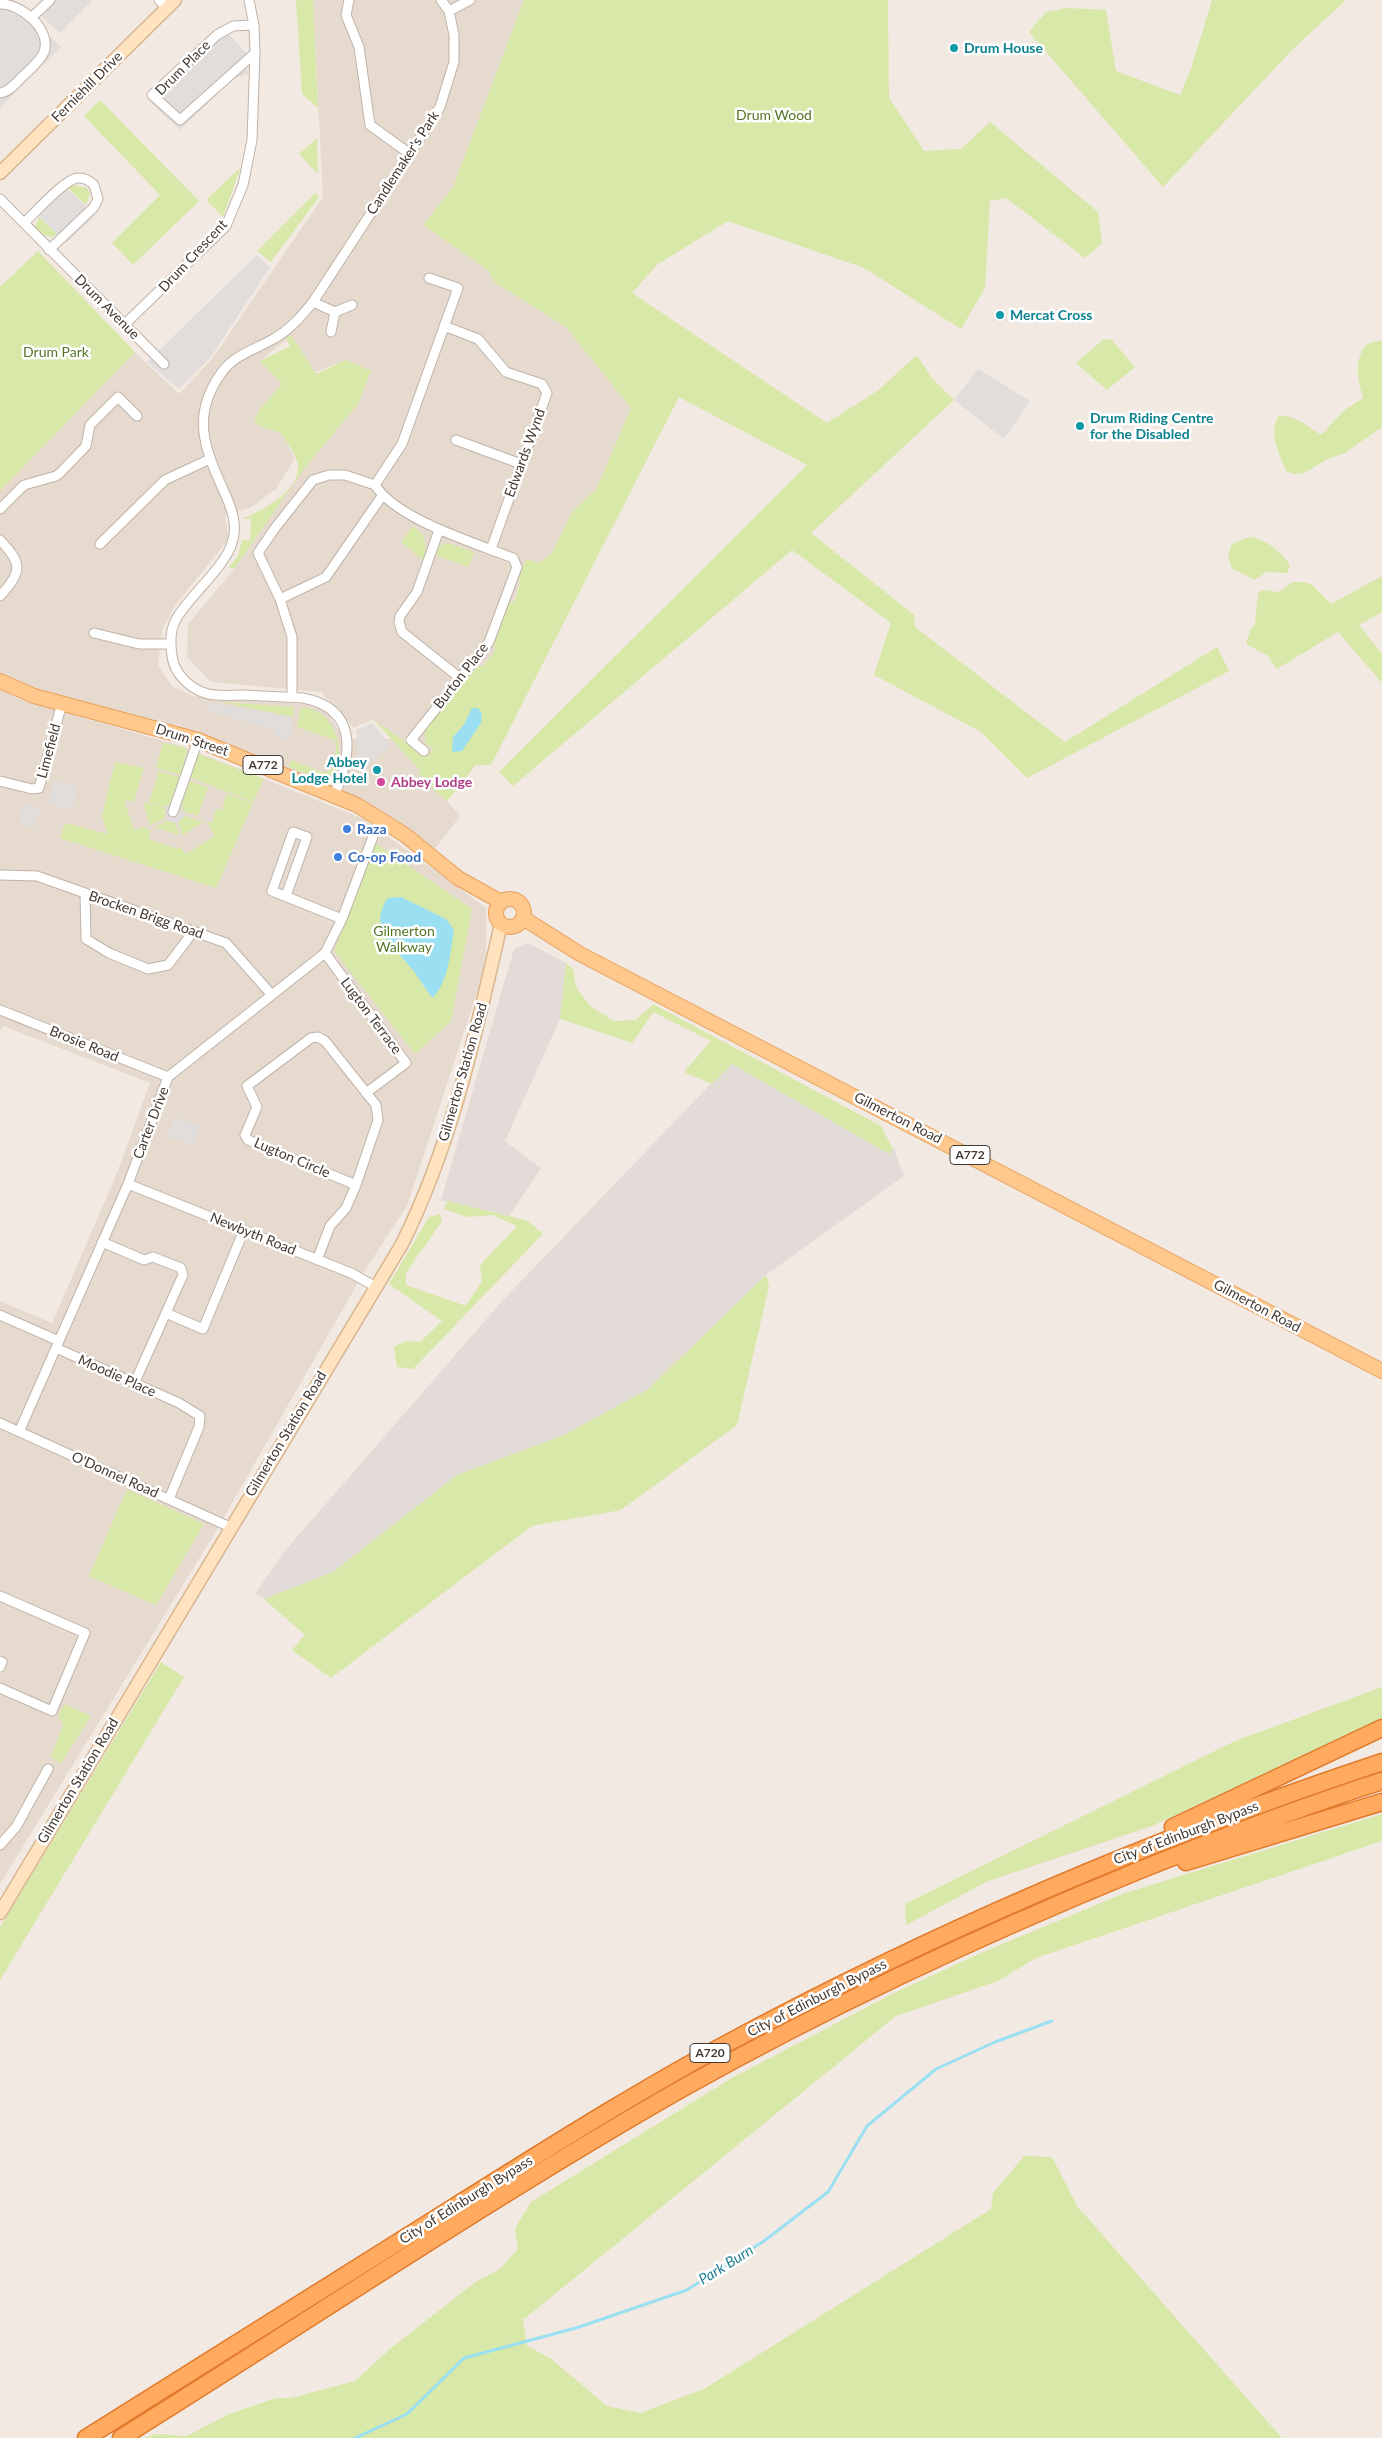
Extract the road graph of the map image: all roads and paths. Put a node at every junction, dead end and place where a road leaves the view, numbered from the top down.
1 (50, 0) edge
2 (249, 0) edge
3 (349, 0) edge
4 (441, 0) edge
5 (470, 0) edge
6 (167, 3) edge
7 (0, 4) edge
8 (449, 11) junction
9 (31, 18) junction
10 (254, 25) junction
11 (255, 53) junction
12 (0, 93) edge
13 (410, 154) junction
14 (0, 173) edge
15 (0, 199) edge
16 (24, 223) junction
17 (49, 250) junction
18 (429, 278) dead end
19 (313, 302) junction
20 (352, 305) dead end
21 (335, 312) junction
22 (126, 324) junction
23 (444, 326) junction
24 (331, 332) dead end
25 (164, 364) dead end
26 (137, 416) dead end
27 (456, 440) dead end
28 (210, 459) junction
29 (521, 464) junction
30 (375, 485) junction
31 (382, 496) junction
32 (0, 509) edge
33 (439, 530) junction
34 (0, 540) edge
35 (100, 544) dead end
36 (490, 549) junction
37 (0, 596) edge
38 (280, 598) junction
39 (94, 633) dead end
40 (170, 644) junction
41 (460, 678) junction
42 (0, 681) edge
43 (292, 697) junction
44 (62, 704) junction
45 (198, 740) junction
46 (424, 751) dead end
47 (0, 781) edge
48 (334, 796) junction
49 (174, 812) dead end
50 (380, 818) junction
51 (0, 875) edge
52 (85, 894) junction
53 (286, 896) junction
54 (501, 902) junction
55 (523, 918) junction
56 (342, 919) junction
57 (502, 924) junction
58 (193, 932) junction
59 (325, 953) junction
60 (271, 994) junction
61 (0, 1010) edge
62 (168, 1077) junction
63 (366, 1093) junction
64 (128, 1184) junction
65 (356, 1185) junction
66 (244, 1230) junction
67 (102, 1242) junction
68 (317, 1260) junction
69 (376, 1287) junction
70 (166, 1313) junction
71 (0, 1315) edge
72 (57, 1345) junction
73 (1382, 1371) edge
74 (134, 1384) junction
75 (0, 1423) edge
76 (19, 1432) junction
77 (169, 1499) junction
78 (230, 1527) junction
79 (0, 1596) edge
80 (0, 1661) edge
81 (0, 1667) edge
82 (0, 1688) edge
83 (1382, 1728) edge
84 (1382, 1762) edge
85 (48, 1769) dead end
86 (1382, 1780) edge
87 (1382, 1802) edge
88 (1, 1839) edge
89 (1020, 1899) junction
90 (1042, 1910) junction
91 (0, 1913) edge
92 (86, 2438) edge
93 (121, 2438) edge

1 - 9 street
2 - 10 street, Drum Crescent
3 - 13 street
4 - 8 street, Candlemaker's Park
5 - 8 street
6 - 14 street, Ferniehill Drive
7 - 9 street
8 - 13 street, Candlemaker's Park
9 - 12 street
10 - 11 street, Drum Crescent
10 - 11 street, Drum Place
11 - 22 street, Drum Crescent
13 - 19 street, Candlemaker's Park
15 - 16 street, Drum Avenue
16 - 17 street, Drum Avenue
16 - 17 street
17 - 22 street, Drum Avenue
18 - 23 street
19 - 21 street
19 - 28 street, Candlemaker's Park
20 - 21 street
21 - 24 street
22 - 25 street, Drum Avenue
23 - 29 street, Edwards Wynd
23 - 30 street
26 - 32 street
27 - 29 street
28 - 35 street
28 - 40 street, Candlemaker's Park
29 - 36 street, Edwards Wynd
30 - 31 street
30 - 38 street
31 - 33 street
31 - 38 street
33 - 36 street
33 - 41 street
34 - 37 street
36 - 41 street, Burton Place
38 - 43 street
39 - 40 street
40 - 43 street, Candlemaker's Park
41 - 46 street, Burton Place
42 - 44 main road, Drum Street / A772
43 - 48 street, Candlemaker's Park
44 - 45 main road, Drum Street / A772
44 - 47 street, Limefield
45 - 48 main road, Drum Street / A772
45 - 49 street
48 - 50 main road, Drum Street / A772
50 - 54 main road, Drum Street / A772
50 - 56 street, Carter Drive
51 - 52 street, Brocken Brigg Road
52 - 58 street, Brocken Brigg Road
52 - 58 street
53 - 53 street
53 - 56 street
54 - 55 main road, A772
54 - 57 main road
55 - 57 main road
55 - 73 main road, Gilmerton Road / A772
56 - 59 street, Carter Drive
57 - 69 street, Gilmerton Station Road
58 - 60 street, Brocken Brigg Road
59 - 60 street, Carter Drive
59 - 63 street, Lugton Terrace
60 - 62 street, Carter Drive
61 - 62 street, Brosie Road
62 - 64 street, Carter Drive
63 - 65 street, Lugton Circle
63 - 65 street, Lugton Circle
64 - 66 street, Newbyth Road
64 - 67 street, Carter Drive
65 - 68 street, Lugton Circle
66 - 68 street, Newbyth Road
66 - 70 street
67 - 70 street
67 - 72 street, Carter Drive
68 - 69 street, Newbyth Road
69 - 78 street, Gilmerton Station Road
70 - 74 street
71 - 72 street, Moodie Place
72 - 74 street, Moodie Place
72 - 76 street, Carter Drive
74 - 77 street, Moodie Place
75 - 76 street, O'Donnel Road
76 - 77 street, O'Donnel Road
77 - 78 street, O'Donnel Road
78 - 91 street, Gilmerton Station Road
79 - 82 street
80 - 81 street
83 - 89 highway
84 - 89 highway, City of Edinburgh Bypass / A720
85 - 88 street
86 - 90 highway, City of Edinburgh Bypass / A720
87 - 90 highway
89 - 92 highway, City of Edinburgh Bypass / A720
90 - 93 highway, City of Edinburgh Bypass / A720

